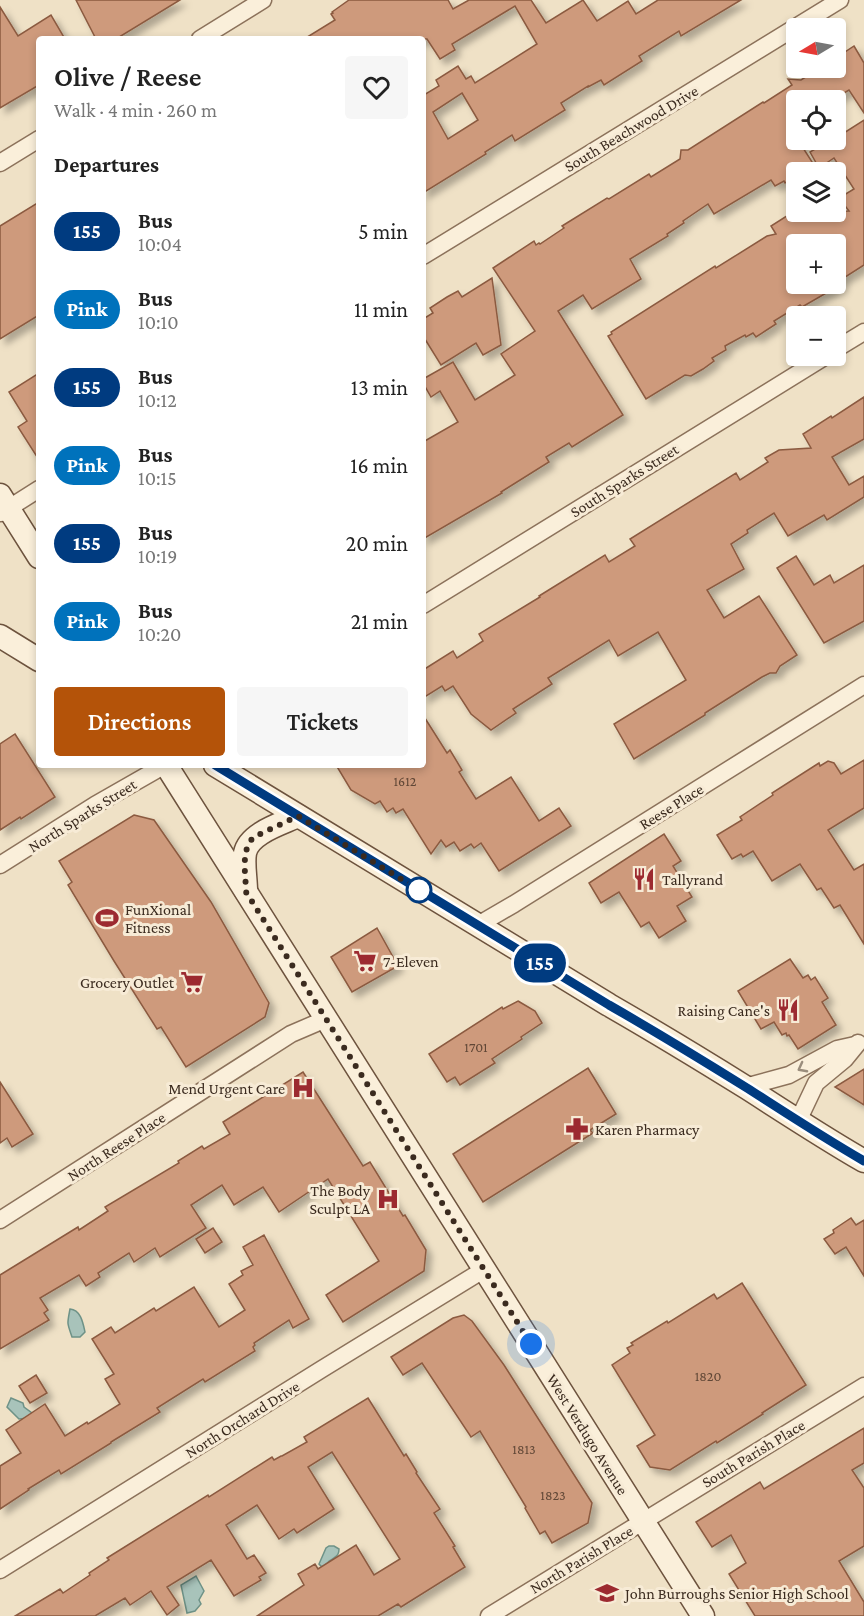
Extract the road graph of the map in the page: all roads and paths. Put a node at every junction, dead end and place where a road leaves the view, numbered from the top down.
1 (263, 0) edge
2 (840, 0) edge
3 (205, 36) edge
4 (36, 141) edge
5 (0, 163) edge
6 (426, 254) edge
7 (864, 332) edge
8 (846, 344) edge
9 (810, 366) edge
10 (36, 490) edge
11 (3, 505) edge
12 (36, 553) edge
13 (426, 603) edge
14 (0, 636) edge
15 (36, 658) edge
16 (864, 685) edge
17 (161, 768) edge
18 (168, 768) edge
19 (220, 768) edge
20 (298, 816) junction
21 (0, 866) edge
22 (246, 892) junction
23 (478, 925) junction
24 (326, 1019) junction
25 (860, 1042) edge
26 (745, 1087) junction
27 (798, 1121) junction
28 (864, 1161) edge
29 (0, 1220) edge
30 (485, 1269) junction
31 (864, 1386) edge
32 (643, 1521) junction
33 (0, 1570) edge
34 (489, 1616) edge
35 (702, 1616) edge

1 - 3 street
2 - 6 street, South Beachwood Drive
4 - 5 street
7 - 8 street
9 - 13 street, South Sparks Street
10 - 11 street
11 - 12 main road
14 - 15 main road
16 - 23 street, Reese Place
17 - 21 street, North Sparks Street
18 - 22 main road, West Verdugo Avenue
19 - 20 main road
20 - 22 main road
20 - 23 main road
22 - 24 main road, West Verdugo Avenue
23 - 26 main road
24 - 29 street, North Reese Place
24 - 30 main road, West Verdugo Avenue
25 -> 26 street
25 - 27 street
26 - 27 main road
27 - 28 main road
30 - 32 main road, West Verdugo Avenue
30 - 33 street, North Orchard Drive
31 - 32 street, South Parish Place
32 - 34 street, North Parish Place
32 - 35 main road, West Verdugo Avenue

